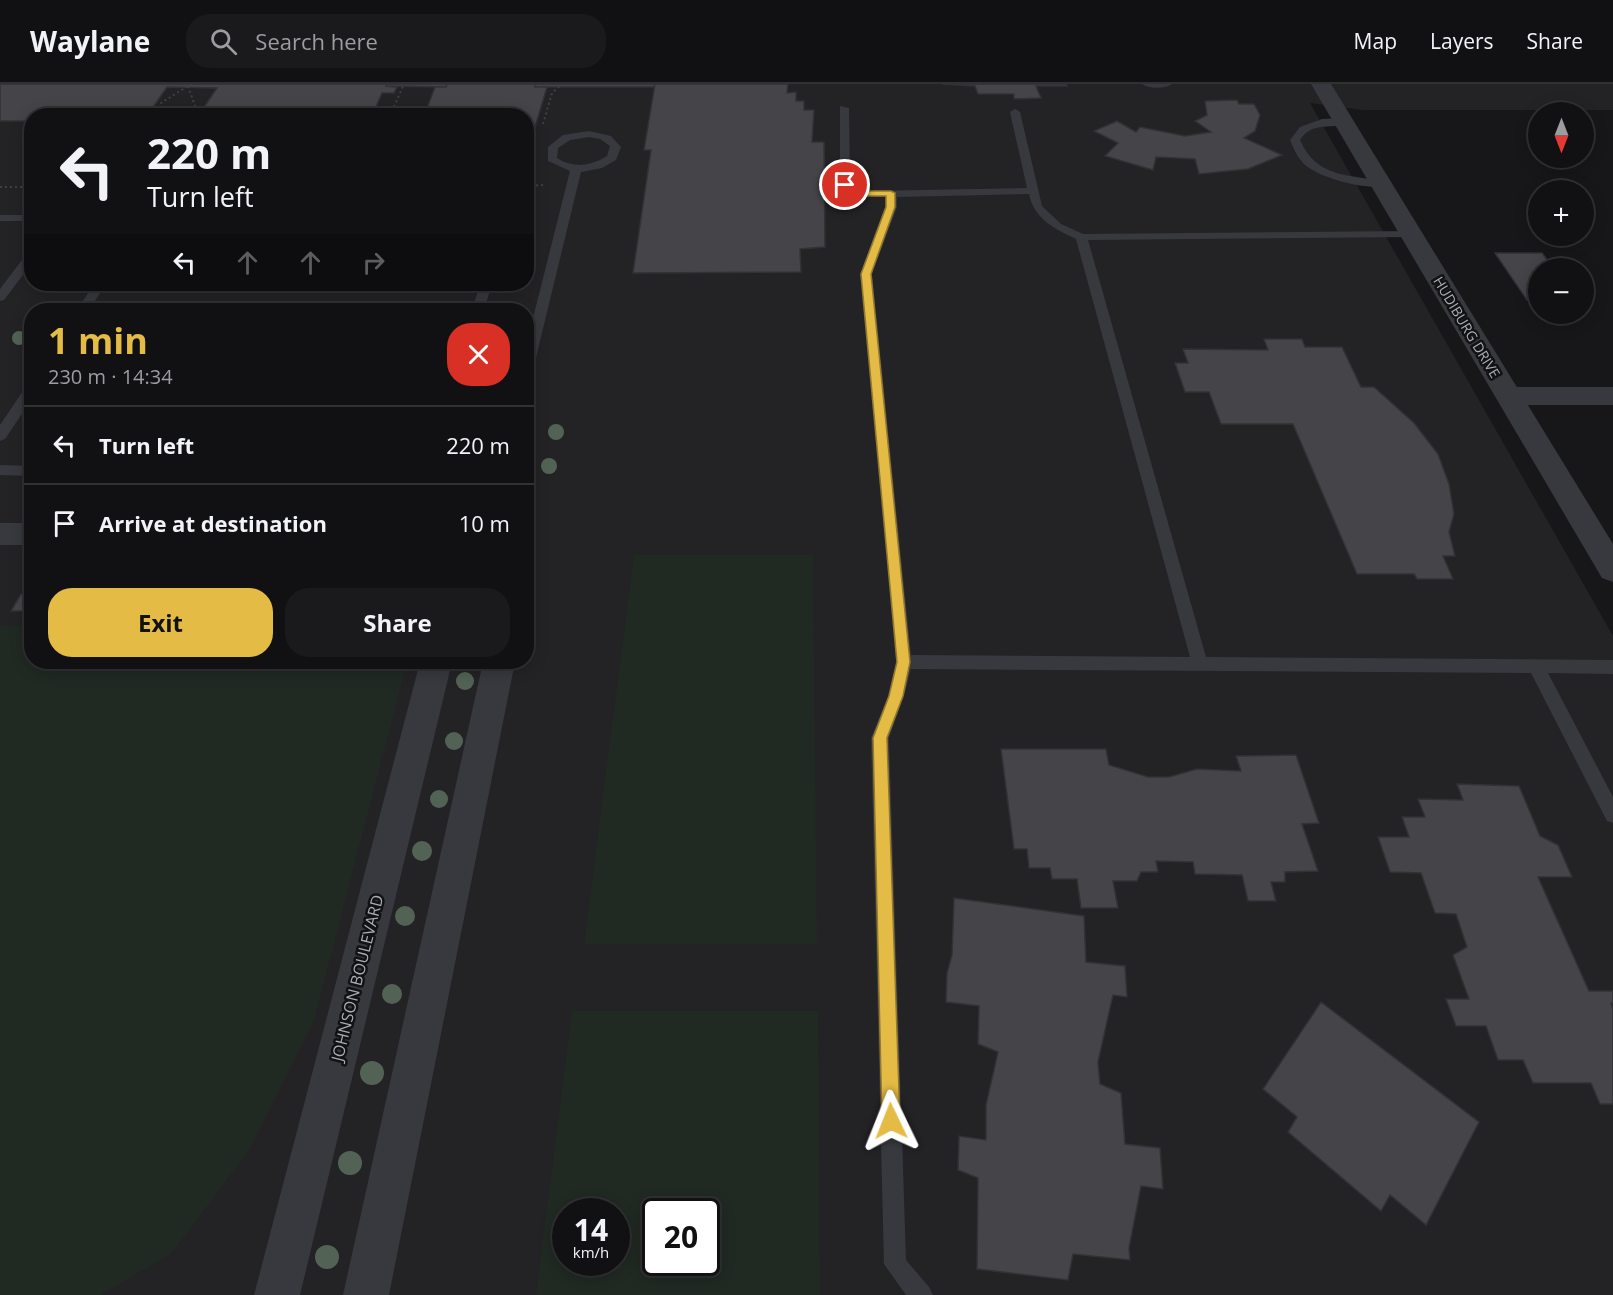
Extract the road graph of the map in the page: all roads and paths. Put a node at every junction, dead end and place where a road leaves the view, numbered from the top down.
1 (404, 84) edge
2 (1148, 84) edge
3 (1167, 84) edge
4 (1321, 84) edge
5 (190, 85) edge
6 (158, 108) edge
7 (194, 108) edge
8 (394, 108) edge
9 (844, 108) dead end
10 (1015, 112) dead end
11 (1344, 122) junction
12 (576, 169) junction
13 (1381, 184) junction
14 (0, 187) edge
15 (24, 187) edge
16 (1033, 191) junction
17 (891, 193) junction
18 (0, 218) edge
19 (24, 218) edge
20 (1412, 234) junction
21 (1082, 237) junction
22 (24, 265) edge
23 (0, 297) edge
24 (534, 341) edge
25 (1509, 396) junction
26 (1613, 396) edge
27 (24, 400) edge
28 (0, 436) edge
29 (0, 470) edge
30 (24, 471) edge
31 (0, 534) edge
32 (24, 534) edge
33 (1613, 570) edge
34 (904, 662) junction
35 (1200, 665) junction
36 (1536, 666) junction
37 (1613, 667) edge
38 (434, 669) edge
39 (498, 669) edge
40 (1613, 815) edge
41 (277, 1295) edge
42 (366, 1295) edge
43 (921, 1295) edge

1 - 8 path
2 - 3 lane
4 - 11 street, HUDIBURG DRIVE
5 - 6 path
5 - 7 path
9 - 17 lane
10 - 16 lane
11 - 13 street, HUDIBURG DRIVE
11 - 13 lane
12 - 12 lane
12 - 24 lane
13 - 20 street, HUDIBURG DRIVE
14 - 15 path
16 - 17 lane
16 - 21 lane
17 - 34 lane
18 - 19 lane
20 - 21 lane
20 - 25 street, HUDIBURG DRIVE
21 - 35 lane
22 - 23 lane
25 - 26 street
25 - 33 street, HUDIBURG DRIVE
27 - 28 lane
29 - 30 lane
31 - 32 street
34 - 35 lane
34 - 43 lane
35 - 36 lane
36 - 37 lane
36 - 40 lane
38 - 41 street, JOHNSON BOULEVARD
39 - 42 street

